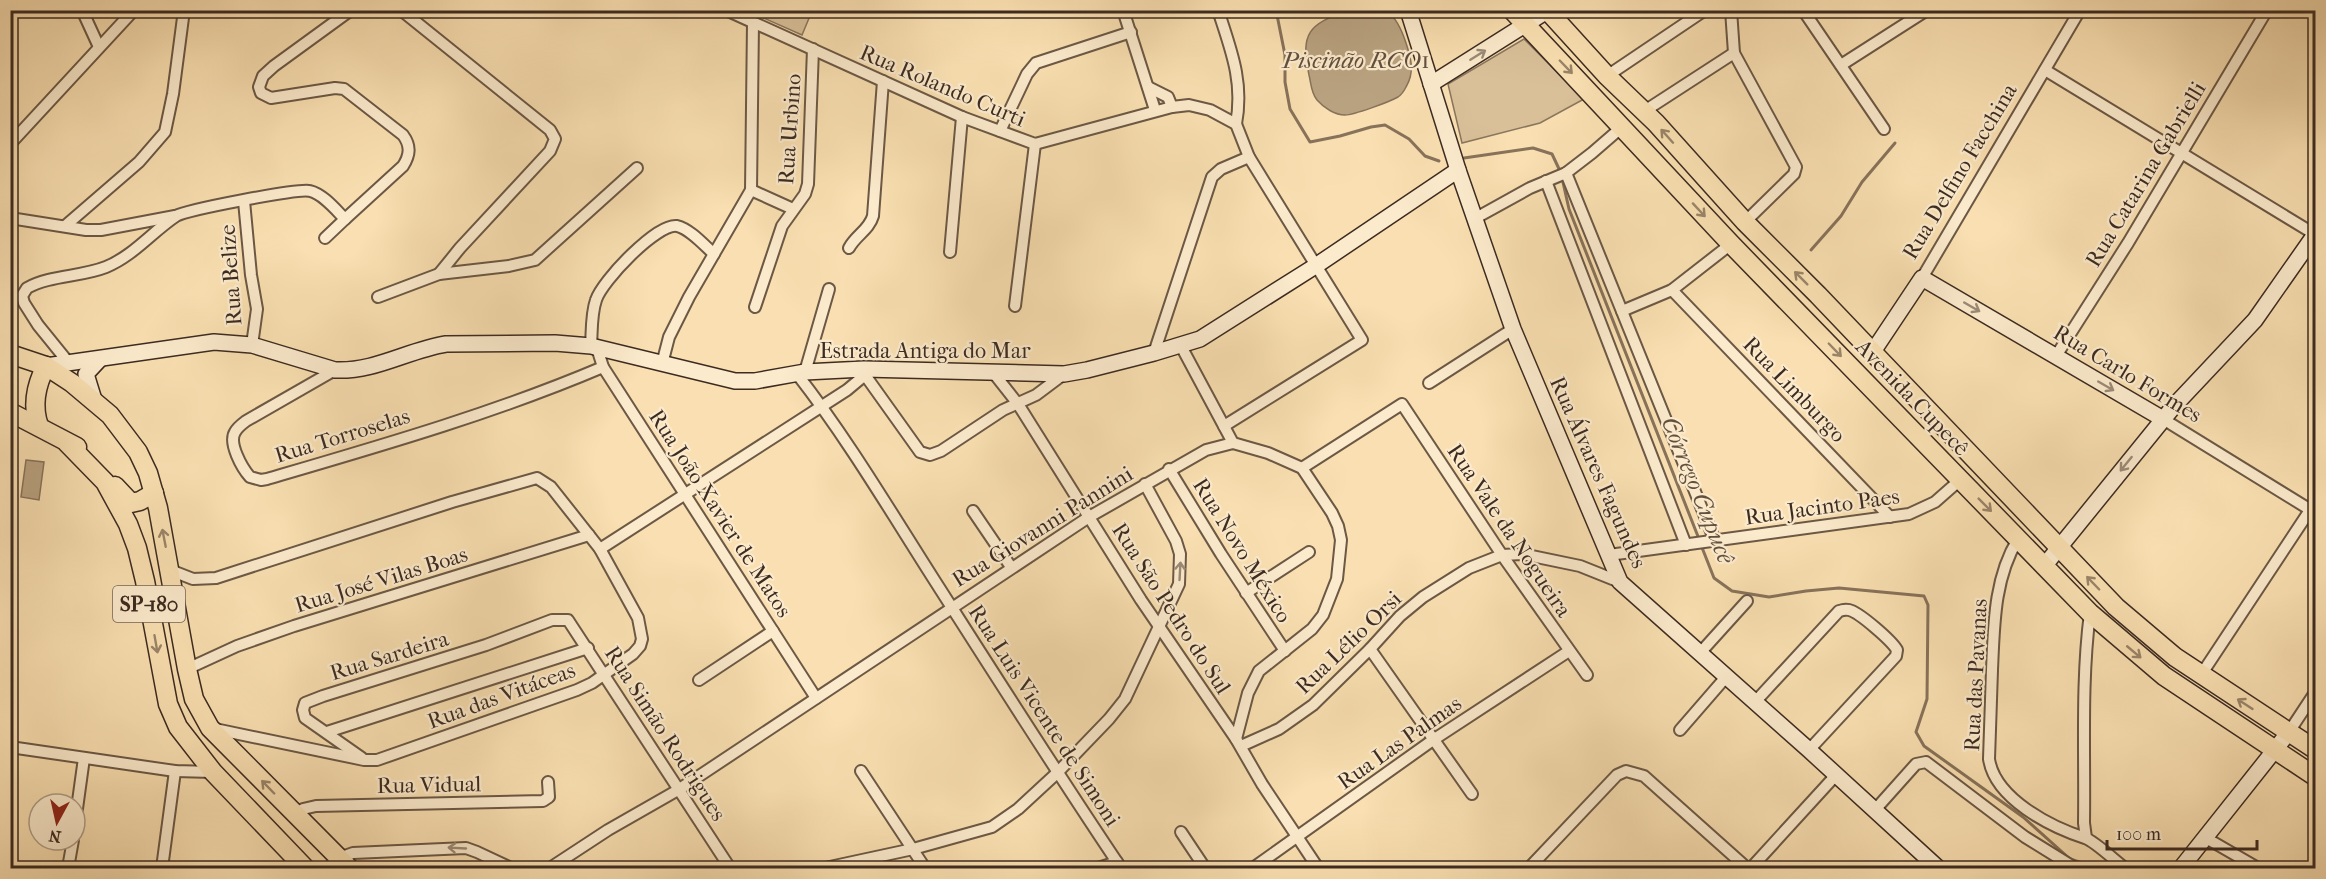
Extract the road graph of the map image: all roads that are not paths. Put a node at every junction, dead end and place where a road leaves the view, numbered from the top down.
1 (82, 10) edge
2 (134, 10) edge
3 (184, 10) edge
4 (351, 10) edge
5 (401, 10) edge
6 (726, 10) edge
7 (1123, 10) edge
8 (1218, 10) edge
9 (1408, 10) edge
10 (1512, 10) edge
11 (1705, 10) edge
12 (1731, 10) edge
13 (1803, 10) edge
14 (1927, 10) edge
15 (2080, 10) edge
16 (2266, 10) edge
17 (1548, 11) edge
18 (753, 22) junction
19 (1525, 26) junction
20 (1131, 32) junction
21 (99, 47) junction
22 (813, 49) junction
23 (1734, 53) junction
24 (1841, 64) junction
25 (2045, 70) junction
26 (1607, 76) junction
27 (883, 81) junction
28 (1431, 84) junction
29 (1148, 87) junction
30 (1172, 107) junction
31 (1155, 110) junction
32 (1643, 112) junction
33 (962, 117) junction
34 (1236, 124) junction
35 (1622, 127) junction
36 (1884, 129) dead end
37 (1000, 131) junction
38 (10, 144) edge
39 (1035, 144) junction
40 (2181, 153) junction
41 (1249, 158) junction
42 (637, 168) dead end
43 (1458, 171) junction
44 (1565, 173) junction
45 (1547, 180) junction
46 (751, 188) junction
47 (244, 201) junction
48 (795, 207) junction
49 (178, 215) junction
50 (10, 218) edge
51 (345, 219) junction
52 (1474, 219) junction
53 (1745, 222) junction
54 (65, 226) junction
55 (2315, 234) edge
56 (326, 238) dead end
57 (1731, 244) junction
58 (849, 248) dead end
59 (950, 252) dead end
60 (714, 254) junction
61 (1317, 265) junction
62 (439, 274) junction
63 (1922, 278) junction
64 (829, 289) dead end
65 (1672, 290) junction
66 (378, 297) dead end
67 (1015, 306) dead end
68 (755, 307) dead end
69 (1622, 311) junction
70 (1513, 329) junction
71 (252, 345) junction
72 (1181, 346) junction
73 (594, 347) junction
74 (1154, 353) junction
75 (1872, 353) junction
76 (10, 354) edge
77 (2056, 356) junction
78 (100, 358) junction
79 (68, 362) junction
80 (662, 364) junction
81 (46, 366) junction
82 (603, 367) junction
83 (335, 370) junction
84 (992, 371) junction
85 (864, 372) junction
86 (801, 373) junction
87 (1064, 374) junction
88 (1429, 383) dead end
89 (94, 400) junction
90 (1018, 404) junction
91 (821, 405) junction
92 (10, 412) edge
93 (2163, 419) junction
94 (39, 426) junction
95 (1224, 426) junction
96 (67, 443) junction
97 (1233, 443) junction
98 (1302, 468) junction
99 (1169, 469) junction
100 (1960, 480) junction
101 (1145, 484) junction
102 (154, 493) junction
103 (686, 494) junction
104 (2312, 505) edge
105 (973, 511) dead end
106 (1890, 516) junction
107 (1089, 517) junction
108 (589, 535) junction
109 (2018, 539) junction
110 (1713, 542) junction
111 (1689, 545) junction
112 (2059, 548) junction
113 (600, 549) junction
114 (1309, 552) dead end
115 (1502, 555) junction
116 (1609, 555) junction
117 (2045, 566) junction
118 (1011, 567) junction
119 (170, 570) junction
120 (1620, 582) junction
121 (1246, 593) junction
122 (1747, 601) dead end
123 (952, 607) junction
124 (2090, 613) junction
125 (568, 620) joint
126 (1160, 625) junction
127 (773, 631) junction
128 (588, 648) junction
129 (1370, 649) junction
130 (1285, 651) junction
131 (1569, 651) junction
132 (1700, 653) junction
133 (187, 669) junction
134 (604, 675) junction
135 (1587, 675) dead end
136 (2201, 675) junction
137 (1726, 677) junction
138 (699, 680) dead end
139 (2316, 691) edge
140 (816, 698) junction
141 (1755, 702) junction
142 (210, 728) junction
143 (1680, 730) dead end
144 (327, 732) junction
145 (2289, 732) junction
146 (1433, 740) junction
147 (1238, 743) junction
148 (10, 747) edge
149 (1809, 750) junction
150 (2275, 750) junction
151 (2316, 750) edge
152 (84, 758) junction
153 (364, 760) junction
154 (195, 763) junction
155 (175, 771) junction
156 (861, 771) dead end
157 (1057, 773) junction
158 (1836, 775) junction
159 (2316, 777) edge
160 (548, 782) dead end
161 (678, 790) junction
162 (79, 792) edge
163 (1472, 794) dead end
164 (1874, 810) junction
165 (295, 815) junction
166 (1181, 832) dead end
167 (1296, 838) junction
168 (2086, 838) junction
169 (2206, 838) junction
170 (913, 849) junction
171 (71, 852) edge
172 (339, 865) edge
173 (1119, 865) edge
174 (1932, 866) edge
175 (69, 868) edge
176 (162, 868) edge
177 (305, 868) edge
178 (511, 868) edge
179 (550, 868) edge
180 (730, 868) edge
181 (826, 868) edge
182 (925, 868) edge
183 (1098, 868) edge
184 (1205, 868) edge
185 (1253, 868) edge
186 (1318, 868) edge
187 (1529, 868) edge
188 (1749, 868) edge
189 (2075, 868) edge
190 (2125, 868) edge
191 (2181, 868) edge
192 (2258, 868) edge

1 - 21 street
2 - 21 street
3 - 54 street
4 - 51 street
5 - 62 street
6 - 18 street, Rua Rolando Curti
7 - 20 street
8 - 34 street
9 - 28 street, Rua Álvares Fagundes
10 - 19 main road, Avenida Cupecê
11 - 26 street
12 - 23 street
13 - 24 street
14 - 24 street
15 - 25 street, Rua Delfino Facchina
16 - 40 street, Rua Catarina Gabrielli
17 - 19 street
17 - 26 main road, Avenida Cupecê
18 - 22 street, Rua Rolando Curti
18 - 46 street
28 -> 19 street
19 -> 35 main road, Avenida Cupecê
20 - 29 street
20 - 37 street
21 - 38 street
22 - 27 street, Rua Rolando Curti
22 - 48 street, Rua Urbino
23 - 32 street
23 - 53 street
24 - 36 street
25 - 40 street
25 - 63 street, Rua Delfino Facchina
26 - 32 main road, Avenida Cupecê
27 - 33 street, Rua Rolando Curti
27 - 58 street
28 - 43 street, Rua Álvares Fagundes
29 - 30 street
29 - 31 street
30 - 31 street, Rua Rolando Curti
30 - 34 street, Rua Rolando Curti
31 - 39 street, Rua Rolando Curti
53 -> 32 main road, Avenida Cupecê
33 - 37 street, Rua Rolando Curti
33 - 59 street
34 - 41 street
35 - 44 street
35 -> 57 main road, Avenida Cupecê
37 - 39 street, Rua Rolando Curti
39 - 67 street
40 - 55 street
40 - 77 street, Rua Catarina Gabrielli
41 - 61 street
41 - 74 street
42 - 62 street
43 - 52 street, Rua Álvares Fagundes
43 - 61 street, Estrada Antiga do Mar
44 - 45 street
44 - 69 street
45 - 52 street
45 - 111 street
46 - 48 street
46 - 60 street
47 - 49 street
47 - 51 street
47 - 71 street, Rua Belize
48 - 68 street, Rua Urbino
49 - 54 street
49 - 79 street
50 - 54 street
51 - 56 street
52 - 70 street, Rua Álvares Fagundes
75 -> 53 main road, Avenida Cupecê
55 - 93 street
57 - 65 street
57 -> 100 main road, Avenida Cupecê
60 - 73 street
60 - 80 street
61 - 72 street, Estrada Antiga do Mar
61 - 95 street
62 - 66 street
63 - 75 street, Rua Delfino Facchina
63 -> 77 street, Rua Carlo Formes
64 - 86 street
65 - 69 street
65 - 106 street, Rua Limburgo
69 - 110 street
70 - 88 street
70 - 116 street, Rua Álvares Fagundes
71 - 78 street, Estrada Antiga do Mar
71 - 83 street, Estrada Antiga do Mar
72 - 74 street, Estrada Antiga do Mar
72 - 95 street
73 - 80 street, Estrada Antiga do Mar
73 - 82 street, Rua João Xavier de Matos
73 - 83 street, Estrada Antiga do Mar
74 - 87 street, Estrada Antiga do Mar
75 - 112 main road, Avenida Cupecê
76 - 81 main road
77 -> 93 street, Rua Carlo Formes
78 - 79 street, Estrada Antiga do Mar
78 - 89 street
79 - 81 street, Estrada Antiga do Mar
80 - 86 street, Estrada Antiga do Mar
81 - 89 main road
81 - 94 main road
82 - 83 street, Rua Torroselas
82 - 103 street, Rua João Xavier de Matos
84 - 85 street, Estrada Antiga do Mar
84 - 87 street, Estrada Antiga do Mar
84 - 90 street, Rua São Pedro do Sul
85 - 86 street, Estrada Antiga do Mar
85 - 90 street
85 - 91 street
86 - 91 street, Rua Luis Vicente de Simoni
87 - 90 street
89 - 102 main road
90 - 107 street, Rua São Pedro do Sul
91 - 103 street
91 - 123 street, Rua Luis Vicente de Simoni
92 - 94 main road, SP-180
93 - 104 street, Rua Carlo Formes
93 -> 112 street
94 - 96 main road, SP-180
95 - 97 street
96 - 102 main road
96 -> 154 main road, SP-180
97 - 98 street
97 - 99 street, Rua Giovanni Pannini
98 - 115 street, Rua Vale da Nogueira
98 - 130 street
99 - 101 street, Rua Giovanni Pannini
99 - 121 street, Rua Novo México
100 - 106 street, Rua Jacinto Paes
100 -> 109 main road, Avenida Cupecê
101 - 107 street, Rua Giovanni Pannini
126 -> 101 street
119 -> 102 main road
103 - 113 street
103 - 127 street, Rua João Xavier de Matos
104 - 136 street
105 - 118 street
106 - 110 street, Rua Jacinto Paes
107 - 118 street, Rua Giovanni Pannini
107 - 126 street, Rua São Pedro do Sul
108 - 113 street, Rua das Vitáceas
108 - 119 street, Rua das Vitáceas
108 - 133 street, Rua José Vilas Boas
109 - 117 main road, Avenida Cupecê
109 - 168 street, Rua das Pavanas
110 - 111 street, Rua Jacinto Paes
111 - 116 street, Rua Jacinto Paes
112 - 117 street
136 -> 112 main road, Avenida Cupecê
113 - 134 street, Rua das Vitáceas
114 - 121 street
115 - 120 street, Rua Lélio Orsi
115 - 129 street, Rua Lélio Orsi
115 - 131 street, Rua Vale da Nogueira
116 - 120 street, Rua Álvares Fagundes
117 - 124 main road, Avenida Cupecê
118 - 123 street, Rua Giovanni Pannini
119 - 133 main road
120 - 132 street, Rua Álvares Fagundes
121 - 130 street, Rua Novo México
122 - 132 street
123 - 140 street, Rua Giovanni Pannini
123 - 157 street, Rua Luis Vicente de Simoni
124 -> 150 main road, Avenida Cupecê
124 - 168 street
125 - 128 street, Rua Simão Rodrigues
125 - 144 street, Rua Sardeira
126 - 147 street, Rua São Pedro do Sul
126 - 157 street
127 - 138 street
127 - 140 street, Rua João Xavier de Matos
128 - 134 street, Rua Simão Rodrigues
128 - 144 street
129 - 146 street
129 - 147 street, Rua Lélio Orsi
130 - 147 street
131 - 135 street, Rua Vale da Nogueira
131 - 146 street, Rua Las Palmas
132 - 137 street, Rua Álvares Fagundes
133 - 142 main road
134 - 153 street, Rua das Vitáceas
134 - 161 street, Rua Simão Rodrigues
145 -> 136 main road, Avenida Cupecê
137 - 141 street, Rua Álvares Fagundes
137 - 143 street
139 - 145 street
140 - 161 street, Rua Giovanni Pannini
141 - 149 street, Rua Álvares Fagundes
141 - 149 street
142 - 153 street, Rua das Vitáceas
165 -> 142 main road
144 - 153 street, Rua Sardeira
145 - 150 street
145 - 151 main road, Avenida Cupecê
146 - 163 street
146 - 167 street, Rua Las Palmas
147 - 167 street, Rua São Pedro do Sul
148 - 152 street
149 - 158 street, Rua Álvares Fagundes
150 - 159 main road, Avenida Cupecê
150 - 169 street
152 - 155 street
152 - 162 street
154 - 155 street
154 - 177 main road, SP-180
155 - 176 street
156 - 170 street
157 - 170 street
157 - 173 street, Rua Luis Vicente de Simoni
158 - 164 street, Rua Álvares Fagundes
158 - 188 street
160 - 165 street, Rua Vidual
161 - 179 street, Rua Giovanni Pannini
161 - 180 street, Rua Simão Rodrigues
164 - 174 street, Rua Álvares Fagundes
164 - 189 street
165 - 172 main road
166 - 184 street
167 - 185 street, Rua Las Palmas
167 - 186 street, Rua São Pedro do Sul
168 - 190 street, Rua das Pavanas
169 - 191 street
169 - 192 street
170 - 181 street
170 - 182 street
171 - 175 street
178 -> 172 street
173 - 183 street
187 - 188 street

